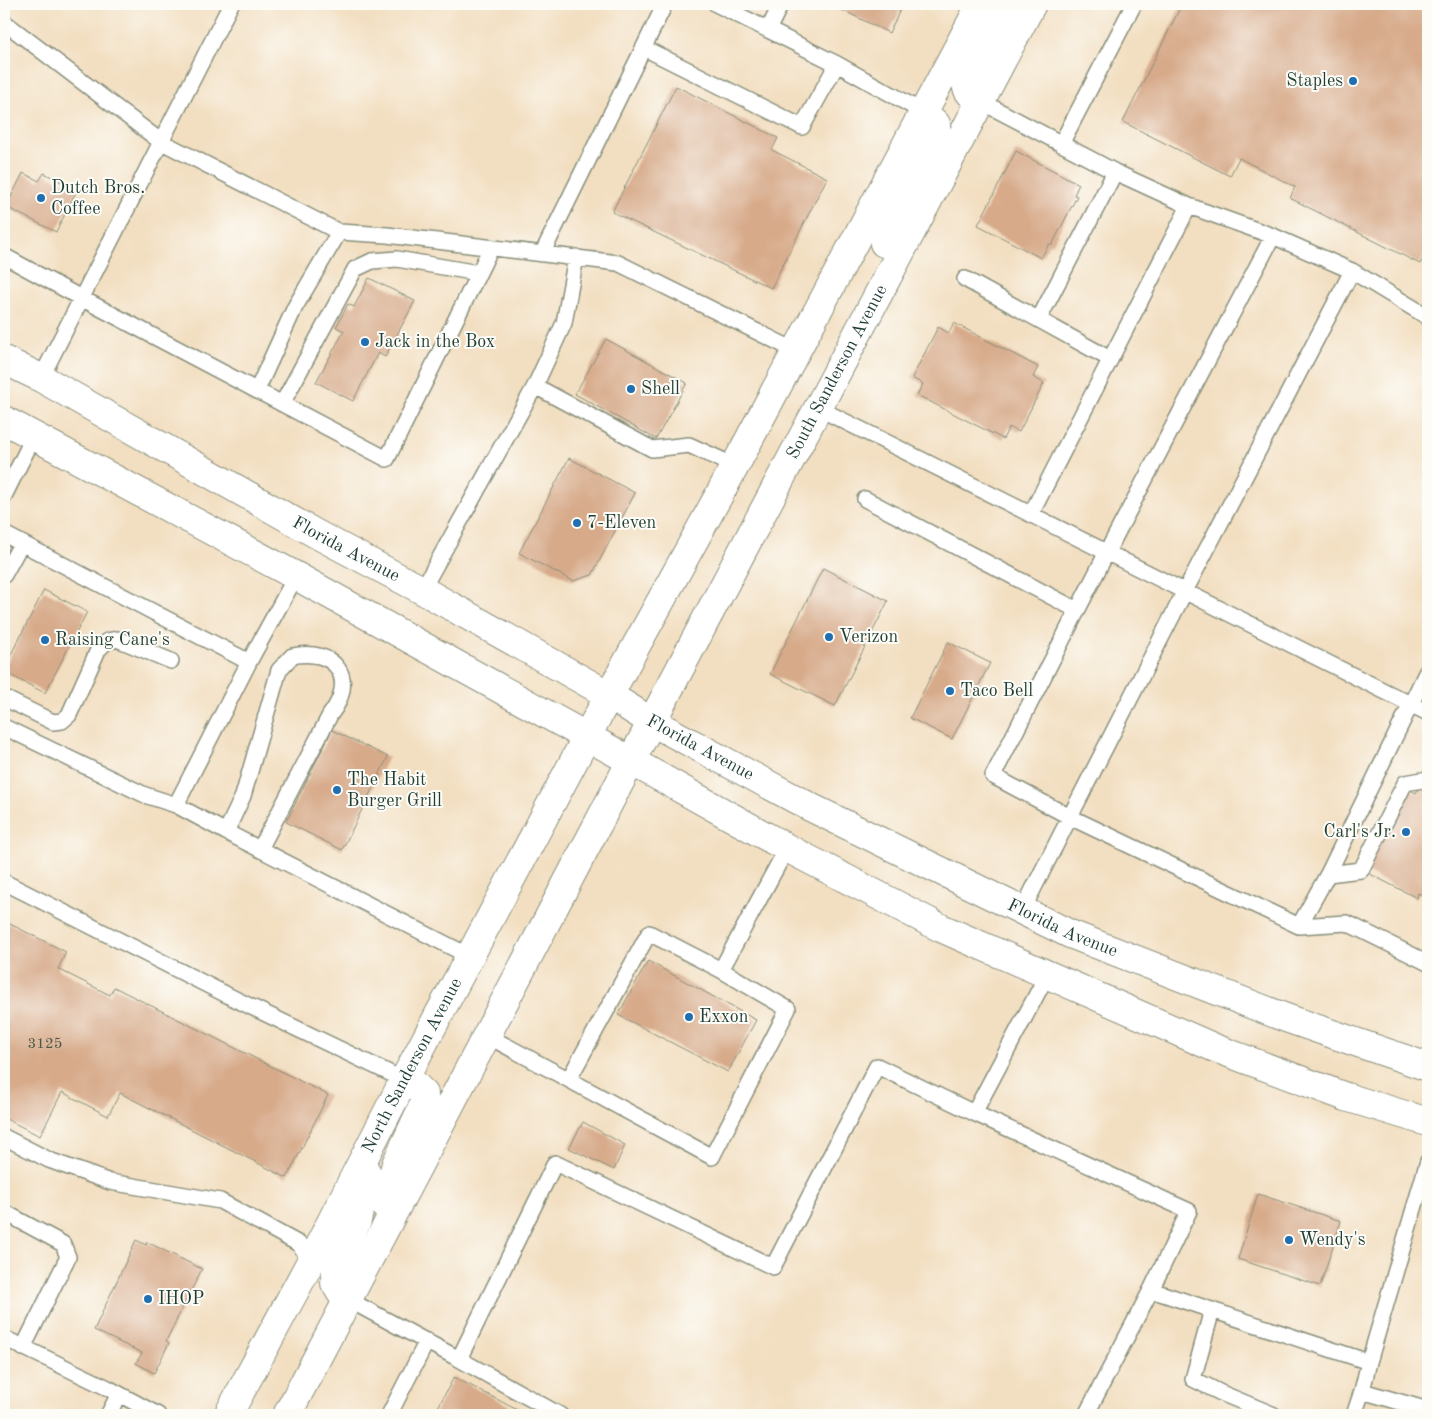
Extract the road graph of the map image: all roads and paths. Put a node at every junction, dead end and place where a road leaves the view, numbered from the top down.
1 (231, 4) edge
2 (665, 4) edge
3 (716, 4) edge
4 (781, 4) edge
5 (981, 4) edge
6 (1005, 4) edge
7 (1032, 4) edge
8 (1134, 4) edge
9 (4, 22) edge
10 (768, 30) junction
11 (644, 48) junction
12 (837, 64) junction
13 (980, 102) junction
14 (923, 112) junction
15 (160, 141) junction
16 (1061, 144) junction
17 (1115, 172) junction
18 (1189, 206) junction
19 (339, 232) junction
20 (1273, 236) junction
21 (491, 248) junction
22 (542, 254) junction
23 (4, 256) edge
24 (576, 257) junction
25 (1352, 271) junction
26 (478, 273) junction
27 (965, 279) dead end
28 (81, 298) junction
29 (1428, 317) edge
30 (1039, 319) junction
31 (796, 351) junction
32 (845, 356) junction
33 (1110, 359) junction
34 (4, 360) edge
35 (41, 378) junction
36 (535, 386) junction
37 (257, 390) junction
38 (282, 404) junction
39 (818, 408) junction
40 (4, 420) edge
41 (34, 436) junction
42 (735, 466) junction
43 (4, 496) edge
44 (865, 499) dead end
45 (1031, 514) junction
46 (4, 534) edge
47 (21, 544) junction
48 (1107, 552) junction
49 (4, 575) edge
50 (296, 576) junction
51 (422, 590) junction
52 (1185, 591) junction
53 (1077, 610) junction
54 (171, 661) dead end
55 (249, 662) junction
56 (1428, 670) edge
57 (4, 698) edge
58 (1411, 704) junction
59 (1428, 713) edge
60 (598, 716) junction
61 (4, 727) edge
62 (641, 741) junction
63 (1428, 779) edge
64 (176, 805) junction
65 (1070, 817) junction
66 (226, 832) junction
67 (787, 848) junction
68 (260, 849) junction
69 (1328, 874) junction
70 (4, 882) edge
71 (1022, 911) junction
72 (1299, 926) junction
73 (471, 957) junction
74 (1428, 963) edge
75 (721, 970) junction
76 (1048, 975) junction
77 (486, 1035) junction
78 (1428, 1067) edge
79 (569, 1079) junction
80 (404, 1080) junction
81 (974, 1113) junction
82 (1428, 1122) edge
83 (4, 1137) edge
84 (374, 1142) junction
85 (1428, 1161) edge
86 (4, 1212) edge
87 (370, 1258) junction
88 (311, 1261) junction
89 (1152, 1290) junction
90 (349, 1300) junction
91 (1212, 1310) junction
92 (4, 1338) edge
93 (427, 1341) junction
94 (23, 1348) junction
95 (459, 1360) junction
96 (1369, 1362) junction
97 (1362, 1391) junction
98 (119, 1394) junction
99 (1428, 1410) edge
100 (108, 1415) edge
101 (158, 1415) edge
102 (228, 1415) edge
103 (287, 1415) edge
104 (389, 1415) edge
105 (560, 1415) edge
106 (1086, 1415) edge
107 (1274, 1415) edge
108 (1354, 1415) edge

1 - 15 lane
2 - 11 lane
3 - 10 lane
4 - 10 lane
5 - 14 main road
6 - 13 main road
7 - 13 main road, South Sanderson Avenue
8 - 16 lane
9 - 15 lane
10 - 12 lane
11 - 12 lane
11 - 22 lane
12 - 14 lane
13 - 16 lane
13 - 32 main road, South Sanderson Avenue
14 - 31 main road
14 - 32 main road
15 - 19 lane
15 - 28 lane
16 - 17 lane
17 - 18 lane
17 - 30 lane
18 - 20 lane
18 - 33 lane
19 - 21 lane
19 - 37 lane
20 - 25 lane
20 - 48 lane
21 - 22 lane
21 - 26 lane
22 - 24 lane
23 - 28 lane
24 - 31 lane
24 - 36 lane
25 - 29 lane
25 - 52 lane
26 - 38 lane
26 - 38 lane
27 - 30 lane
28 - 35 lane
28 - 37 lane
30 - 33 lane
31 - 42 main road
32 - 39 main road, South Sanderson Avenue
33 - 45 lane
34 - 35 main road, Florida Avenue
35 - 51 main road, Florida Avenue
36 - 42 lane
36 - 51 lane
37 - 38 lane
39 - 45 lane
39 - 62 main road, South Sanderson Avenue
40 - 41 main road, Florida Avenue
41 - 43 lane
41 - 50 main road, Florida Avenue
42 - 60 main road
44 - 53 lane
45 - 48 lane
46 - 47 lane
47 - 49 lane
47 - 55 lane
48 - 52 lane
48 - 53 lane
50 - 55 lane
50 - 60 main road, Florida Avenue
51 - 60 main road, Florida Avenue
52 - 58 lane
52 - 65 lane
53 - 65 lane
54 - 57 lane
55 - 64 lane
56 - 58 lane
58 - 59 lane
58 - 69 lane
60 - 62 main road, Florida Avenue
60 - 62 main road, Florida Avenue
60 - 73 main road, North Sanderson Avenue
61 - 64 lane
62 - 67 main road, Florida Avenue
62 - 71 main road, Florida Avenue
62 - 77 main road
63 - 69 lane
64 - 66 lane
65 - 71 lane
65 - 72 lane
66 - 68 lane
66 - 68 lane
67 - 75 lane
67 - 76 main road, Florida Avenue
68 - 73 lane
69 - 72 lane
70 - 80 lane
71 - 78 main road, Florida Avenue
72 - 74 lane
73 - 80 main road, North Sanderson Avenue
75 - 79 lane
75 - 79 lane
76 - 81 lane
76 - 82 main road, Florida Avenue
77 - 79 lane
77 - 87 main road
80 - 84 main road, North Sanderson Avenue
80 - 87 main road
81 - 89 lane
81 - 95 lane
83 - 88 lane
84 - 88 main road, North Sanderson Avenue
84 - 90 main road
85 - 96 lane
86 - 94 lane
87 - 90 main road
88 - 102 main road, North Sanderson Avenue
89 - 91 lane
89 - 106 lane
90 - 93 lane
90 - 103 main road
91 - 96 lane
91 - 107 lane
92 - 94 lane
93 - 95 lane
93 - 104 lane
94 - 98 lane
95 - 105 lane
96 - 97 lane
97 - 99 lane
97 - 108 lane
98 - 100 lane
98 - 101 lane

